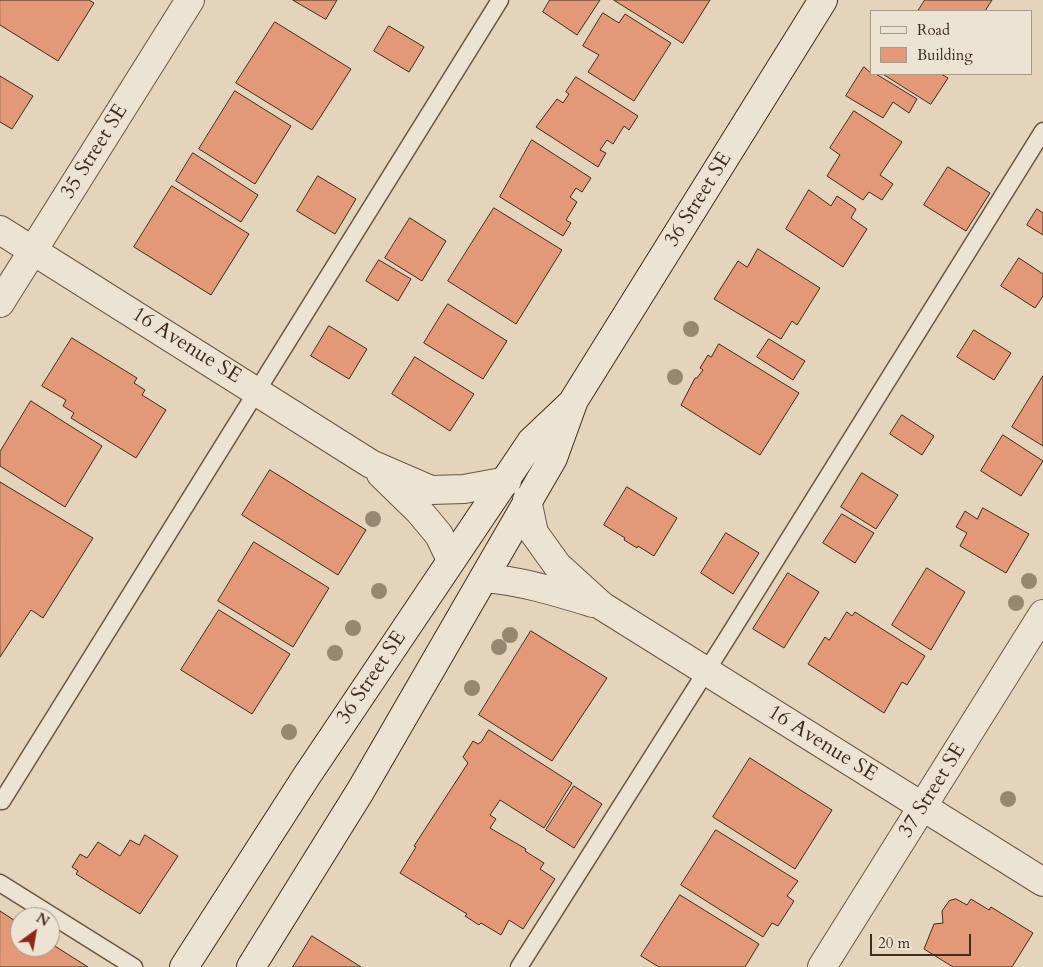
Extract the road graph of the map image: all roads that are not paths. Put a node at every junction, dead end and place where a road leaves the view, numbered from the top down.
1 (190, 0) edge
2 (500, 0) edge
3 (823, 0) edge
4 (1043, 131) edge
5 (0, 230) edge
6 (33, 250) junction
7 (0, 303) edge
8 (257, 391) junction
9 (574, 400) junction
10 (371, 464) junction
11 (506, 481) junction
12 (527, 500) junction
13 (451, 560) junction
14 (484, 578) junction
15 (602, 606) junction
16 (1043, 614) edge
17 (705, 671) junction
18 (2, 801) dead end
19 (922, 807) junction
20 (1043, 882) edge
21 (0, 883) edge
22 (113, 961) edge
23 (134, 967) edge
24 (184, 967) edge
25 (251, 967) edge
26 (519, 967) edge
27 (822, 967) edge

1 - 6 street, 35 Street SE
2 - 8 lane
3 - 9 street, 36 Street SE
4 - 17 lane
5 - 6 street, 16 Avenue SE
6 - 7 street, 35 Street SE
6 - 8 street, 16 Avenue SE
8 - 10 street, 16 Avenue SE
8 - 18 lane
9 - 11 street, 36 Street SE
9 - 12 street, 36 Street SE
10 - 11 street, 16 Avenue SE
10 - 13 street, 16 Avenue SE
11 - 13 street, 36 Street SE
12 - 14 street, 36 Street SE
12 - 15 street, 16 Avenue SE
13 - 24 street, 36 Street SE
14 - 15 street, 16 Avenue SE
14 - 25 street, 36 Street SE
15 - 17 street, 16 Avenue SE
16 - 19 street, 37 Street SE
17 - 19 street, 16 Avenue SE
17 - 26 lane
19 - 20 street, 16 Avenue SE
19 - 27 street, 37 Street SE
21 - 22 lane
22 - 23 lane

